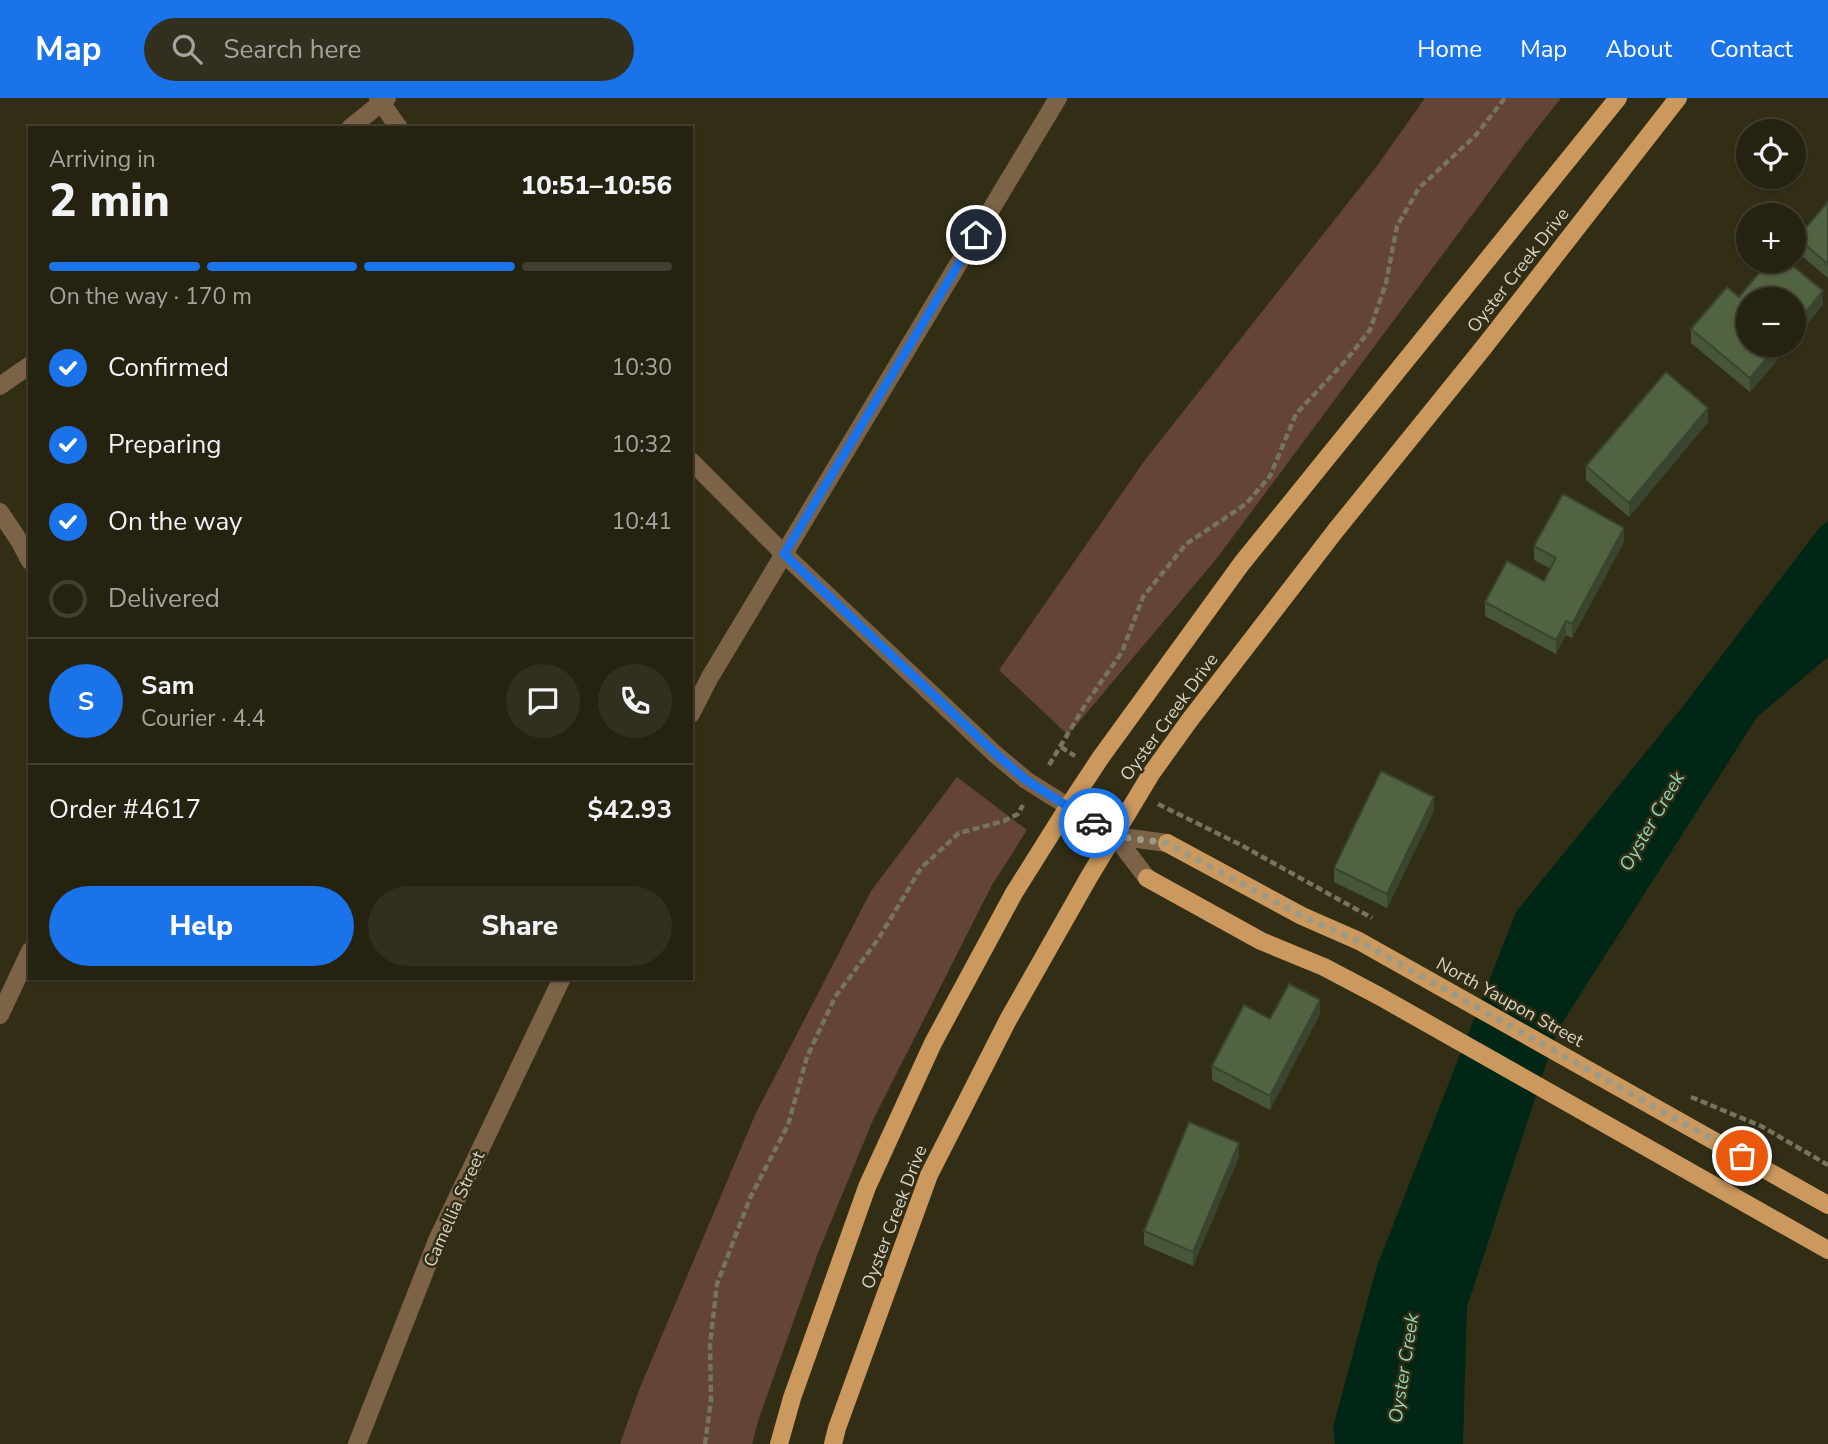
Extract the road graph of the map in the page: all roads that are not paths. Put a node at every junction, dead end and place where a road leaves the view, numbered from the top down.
1 (1058, 98) edge
2 (1618, 98) edge
3 (1678, 98) edge
4 (382, 100) edge
5 (352, 126) edge
6 (398, 126) edge
7 (28, 366) edge
8 (0, 386) edge
9 (693, 463) edge
10 (0, 512) edge
11 (784, 554) junction
12 (28, 557) edge
13 (693, 709) edge
14 (1068, 807) junction
15 (1115, 836) junction
16 (1167, 843) joint
17 (1147, 878) joint
18 (28, 955) edge
19 (561, 980) edge
20 (0, 1015) edge
21 (1828, 1205) edge
22 (1828, 1250) edge
23 (357, 1444) edge
24 (779, 1444) edge
25 (833, 1444) edge

1 - 11 street
2 - 14 main road, Oyster Creek Drive
3 - 15 main road, Oyster Creek Drive
4 - 5 street
4 - 6 street
7 - 8 street
9 - 11 street
10 - 12 street
11 - 13 street
11 - 14 street
14 - 15 street
14 - 24 main road, Oyster Creek Drive
15 - 16 street
15 - 17 street
15 - 25 main road, Oyster Creek Drive
16 - 21 main road, North Yaupon Street
17 - 22 main road
18 - 20 street
19 - 23 street, Camellia Street

